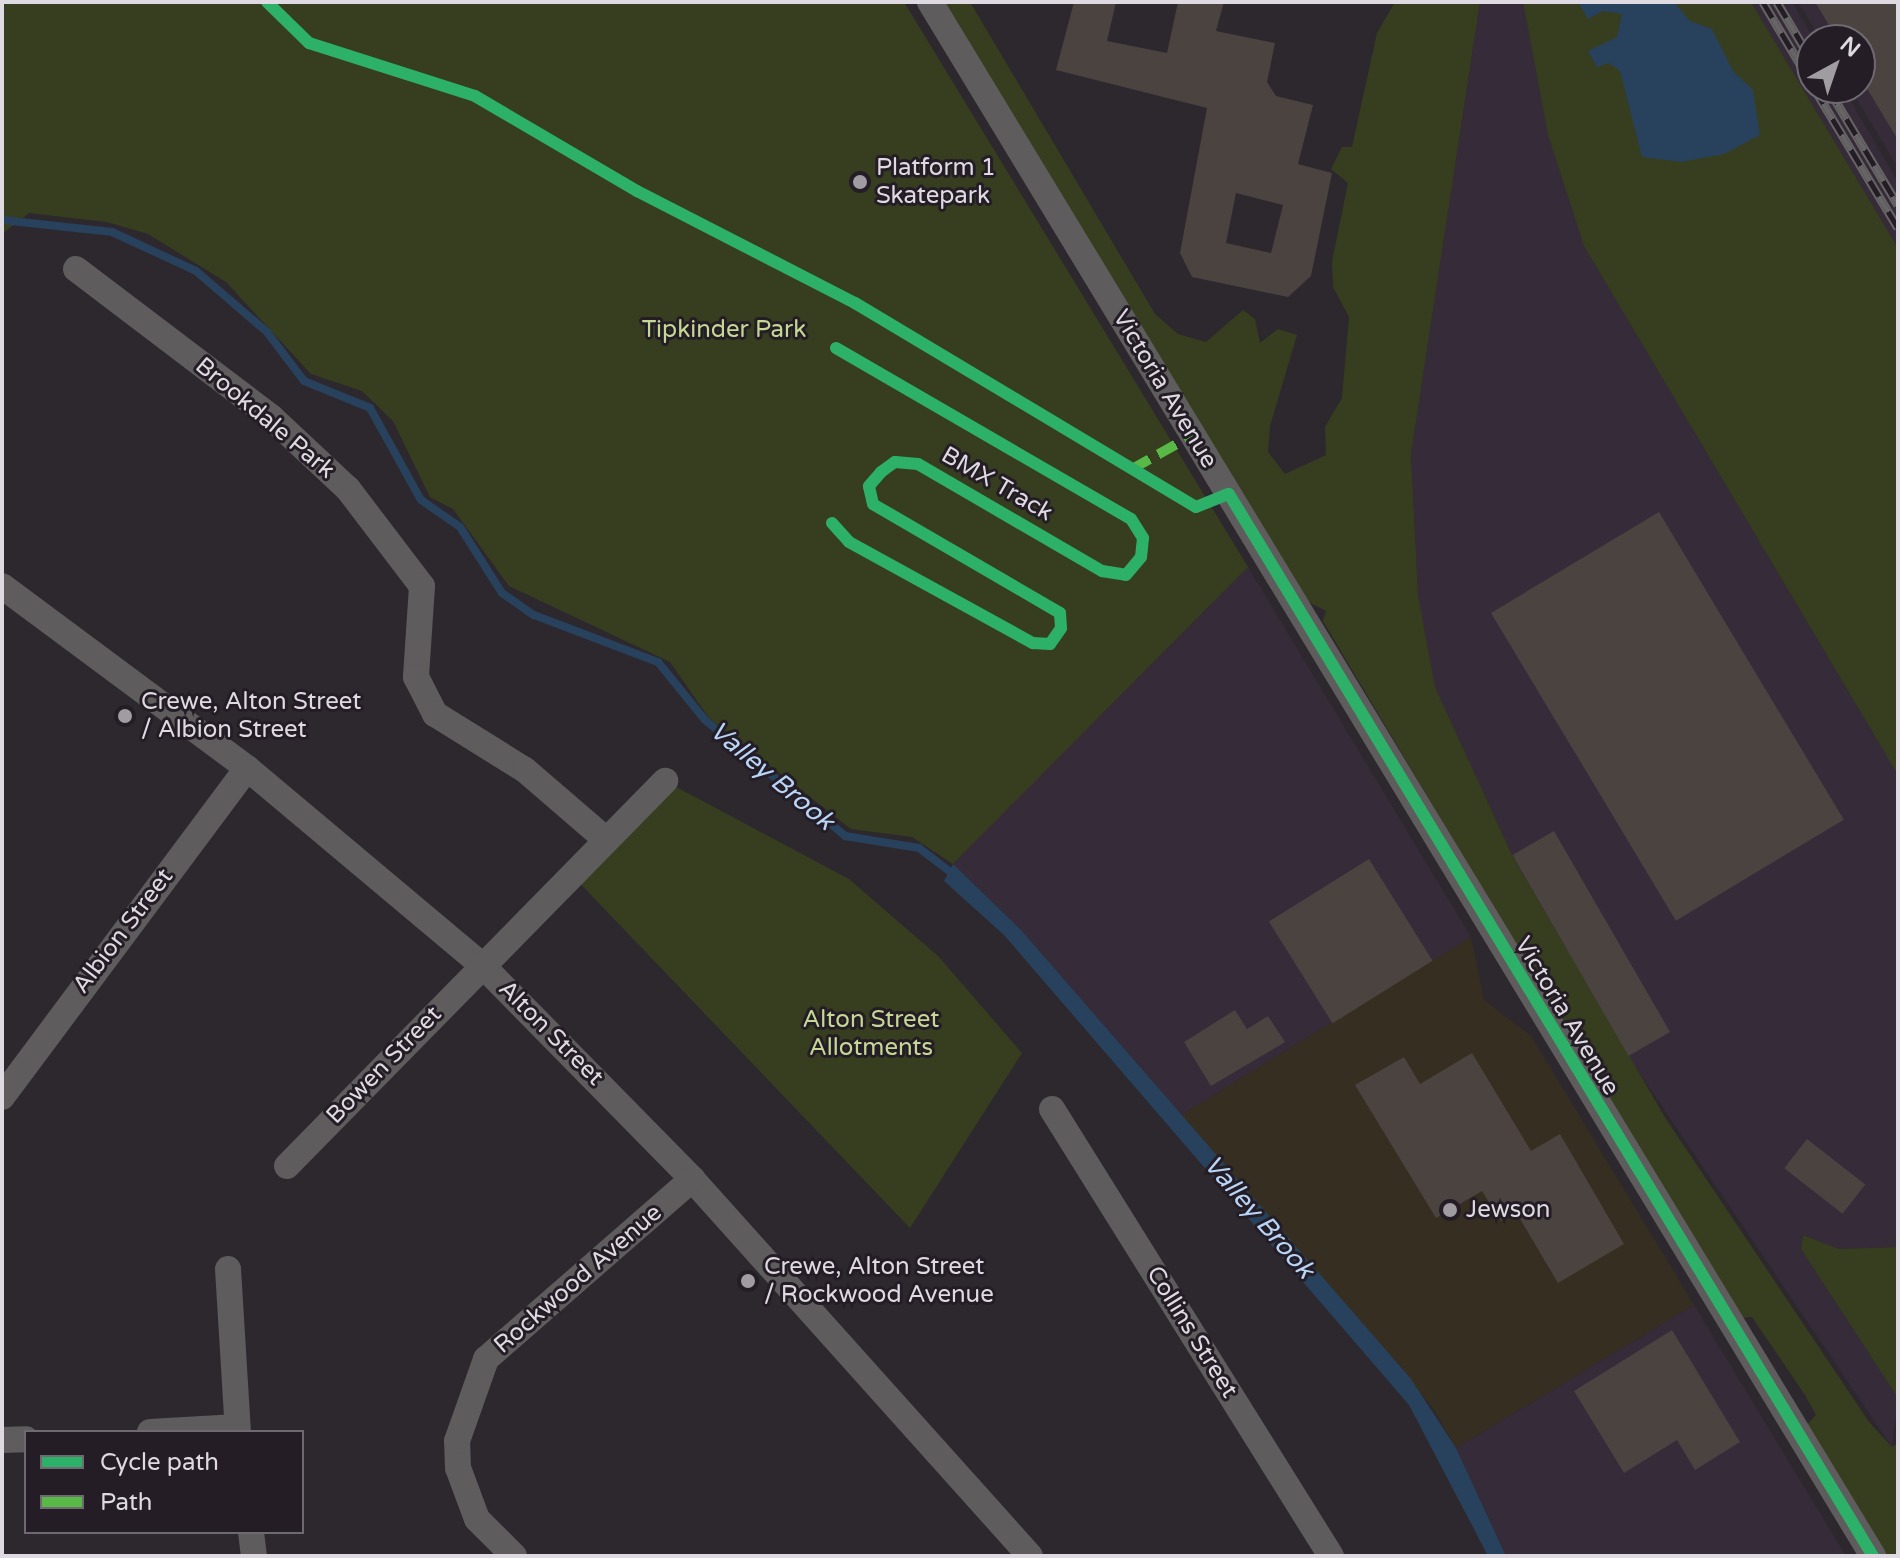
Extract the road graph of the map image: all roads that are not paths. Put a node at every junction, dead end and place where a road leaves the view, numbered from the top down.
1 (930, 2) edge
2 (76, 269) dead end
3 (4, 593) edge
4 (247, 768) junction
5 (665, 781) dead end
6 (604, 838) junction
7 (482, 965) junction
8 (2, 1097) edge
9 (1052, 1109) dead end
10 (287, 1166) dead end
11 (692, 1179) junction
12 (228, 1269) dead end
13 (238, 1430) edge
14 (24, 1439) edge
15 (2, 1440) edge
16 (251, 1534) edge
17 (254, 1556) edge
18 (514, 1556) edge
19 (1030, 1556) edge
20 (1331, 1556) edge
21 (1873, 1556) edge

1 - 21 street, Victoria Avenue
2 - 6 street, Brookdale Park
3 - 4 street, Alton Street
4 - 7 street, Alton Street
4 - 8 street, Albion Street
5 - 6 street
6 - 7 street
7 - 10 street, Bowen Street
7 - 11 street, Alton Street
9 - 20 street, Collins Street
11 - 18 street, Rockwood Avenue
11 - 19 street, Alton Street
12 - 13 street
14 - 15 street
16 - 17 street

